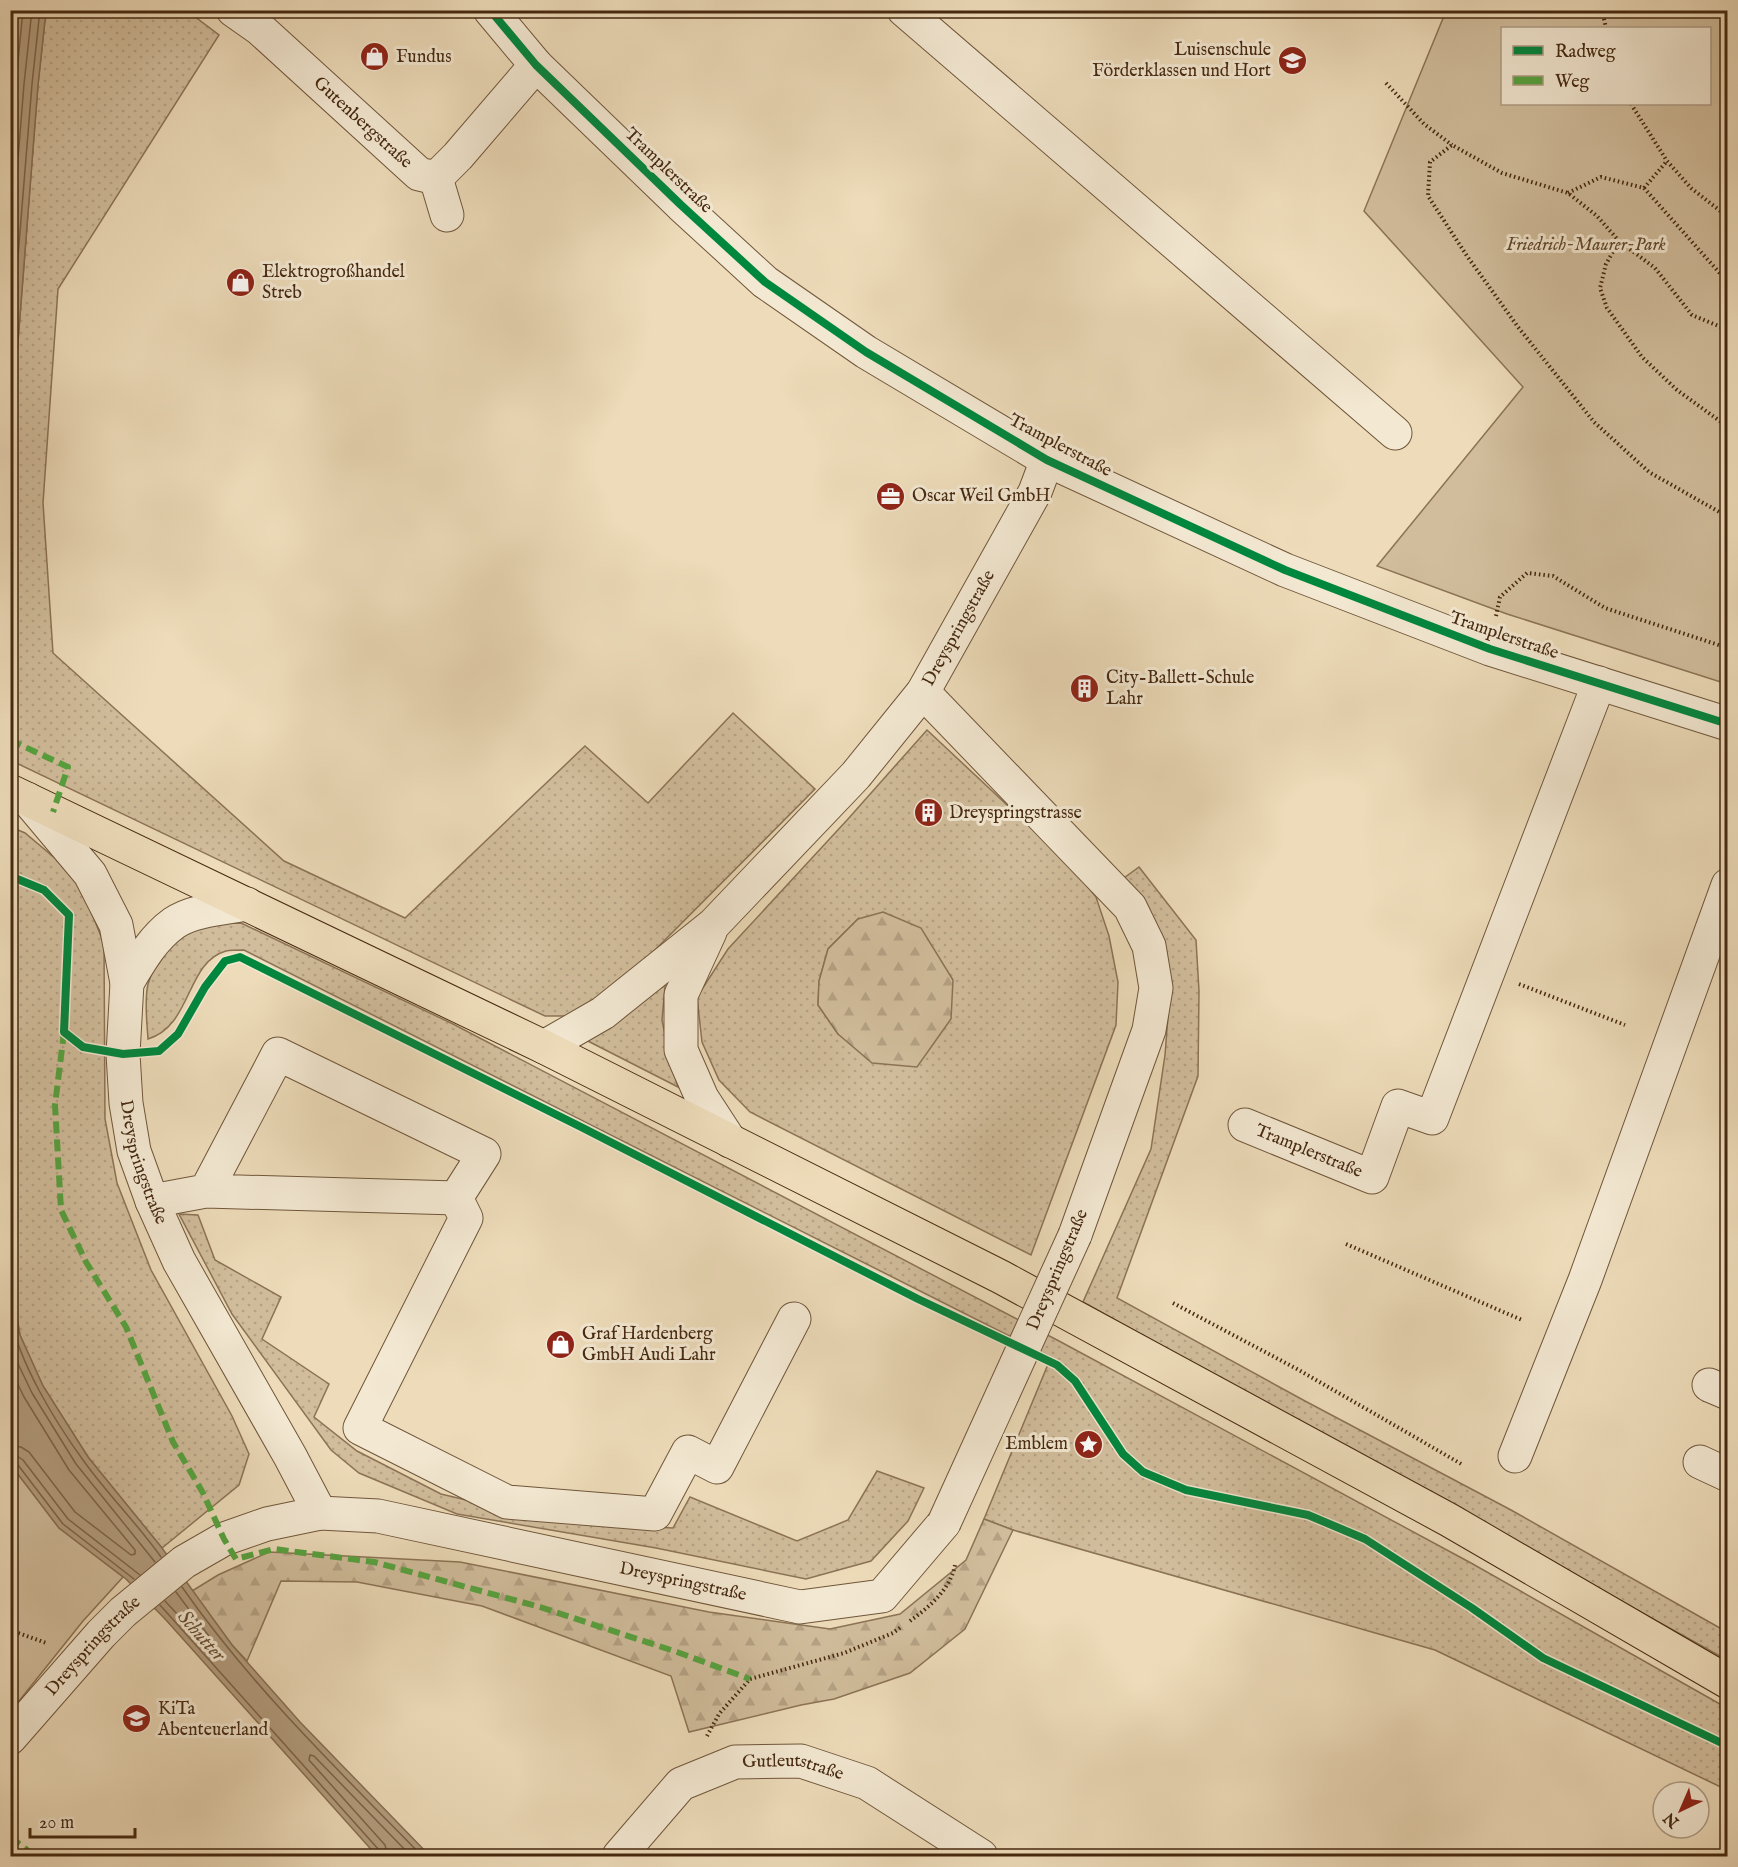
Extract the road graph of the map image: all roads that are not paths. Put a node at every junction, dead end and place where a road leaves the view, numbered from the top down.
1 (233, 10) edge
2 (490, 10) edge
3 (904, 10) edge
4 (536, 65) junction
5 (436, 178) junction
6 (447, 215) dead end
7 (1395, 433) dead end
8 (1047, 460) junction
9 (1599, 683) junction
10 (923, 692) junction
11 (1728, 724) edge
12 (19, 795) edge
13 (1728, 885) edge
14 (247, 904) junction
15 (714, 925) junction
16 (127, 982) junction
17 (544, 1047) junction
18 (1245, 1125) dead end
19 (730, 1141) junction
20 (206, 1191) junction
21 (456, 1198) junction
22 (152, 1201) junction
23 (794, 1319) dead end
24 (1515, 1456) dead end
25 (320, 1513) junction
26 (1728, 1682) edge
27 (10, 1738) edge
28 (619, 1857) edge
29 (981, 1857) edge

1 - 5 street, Gutenbergstraße
2 - 4 street, Tramplerstraße
3 - 7 street
4 - 5 street
4 - 8 street, Tramplerstraße
5 - 6 street
8 - 9 street, Tramplerstraße
8 - 10 street, Dreyspringstraße
9 - 11 street, Tramplerstraße
9 - 18 street, Tramplerstraße
10 - 15 street
10 - 25 street, Dreyspringstraße, bridge
12 - 14 main road
12 - 16 street, Dreyspringstraße
13 - 24 street
14 - 16 street
14 - 17 main road
15 - 17 street
15 - 19 street
16 - 22 street, Dreyspringstraße
17 - 19 main road
19 - 26 main road
20 - 21 street
20 - 21 street
20 - 22 street
21 - 23 street
22 - 25 street, Dreyspringstraße
25 - 27 street, Dreyspringstraße
28 - 29 street, Gutleutstraße

